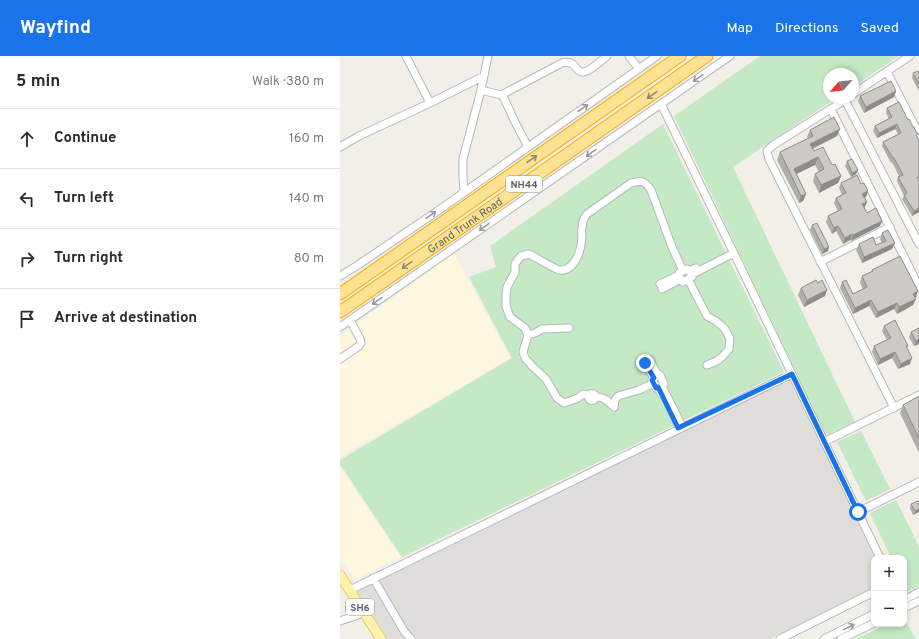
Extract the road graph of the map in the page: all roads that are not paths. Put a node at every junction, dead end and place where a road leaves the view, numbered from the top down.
1 (406, 56) edge
2 (488, 56) edge
3 (607, 56) edge
4 (629, 56) edge
5 (657, 56) edge
6 (680, 56) edge
7 (707, 56) edge
8 (730, 56) edge
9 (910, 56) edge
10 (570, 59) edge
11 (638, 69) junction
12 (887, 72) junction
13 (484, 76) junction
14 (481, 90) junction
15 (859, 90) edge
16 (501, 95) junction
17 (430, 103) junction
18 (661, 104) junction
19 (838, 104) edge
20 (849, 104) edge
21 (831, 109) junction
22 (919, 134) edge
23 (340, 147) edge
24 (528, 147) junction
25 (464, 192) junction
26 (890, 227) junction
27 (919, 244) edge
28 (733, 252) junction
29 (820, 262) junction
30 (919, 268) edge
31 (683, 271) junction
32 (912, 272) junction
33 (340, 276) edge
34 (688, 279) junction
35 (919, 287) edge
36 (340, 294) edge
37 (340, 312) edge
38 (350, 320) junction
39 (340, 327) edge
40 (569, 328) dead end
41 (528, 334) junction
42 (340, 359) edge
43 (707, 365) dead end
44 (792, 374) junction
45 (654, 384) junction
46 (919, 395) edge
47 (894, 408) junction
48 (680, 427) junction
49 (824, 442) junction
50 (919, 482) edge
51 (858, 512) junction
52 (879, 555) edge
53 (340, 574) edge
54 (373, 578) junction
55 (340, 586) edge
56 (350, 590) junction
57 (919, 592) edge
58 (871, 594) edge
59 (907, 598) edge
60 (919, 601) edge
61 (907, 607) edge
62 (358, 615) junction
63 (871, 616) edge
64 (340, 621) edge
65 (871, 624) edge
66 (374, 639) edge
67 (381, 639) edge
68 (411, 639) edge
69 (780, 639) edge
70 (824, 639) edge
71 (841, 639) edge

1 - 17 street
2 - 13 street
3 - 10 street
4 - 11 street
5 - 11 street
36 -> 6 highway, Grand Trunk Road / NH44
7 -> 37 highway, Grand Trunk Road / NH44
8 -> 18 street
9 - 12 street
10 - 16 street
24 -> 11 street
12 - 15 street
12 - 22 street
13 - 14 street
13 - 17 street
14 - 16 street
14 - 25 street
16 - 24 street
17 - 23 street
18 - 28 street
18 -> 38 street
19 - 21 street
20 - 27 street
21 - 26 street
21 - 29 street
24 - 25 street
33 -> 25 street
26 - 29 street
26 - 32 street
28 - 31 street
28 - 34 street
28 - 44 street
29 - 47 street
30 - 32 street
31 - 34 street
31 - 41 street
32 - 35 street
34 - 43 street
38 - 39 street
38 - 42 street
40 - 41 street
41 - 45 street
44 - 48 street
44 - 49 street
45 - 48 street
45 - 48 street
46 - 47 street
47 - 49 street
48 - 54 street
49 - 51 street
50 - 51 street
51 - 52 street
53 - 56 main road, SH6
54 - 56 street
54 - 68 street
55 - 62 main road, SH6
56 - 67 main road, SH6
57 - 59 street
58 - 69 street
60 - 61 street
62 - 64 street
62 - 66 main road, SH6
70 -> 63 street
65 - 71 street

